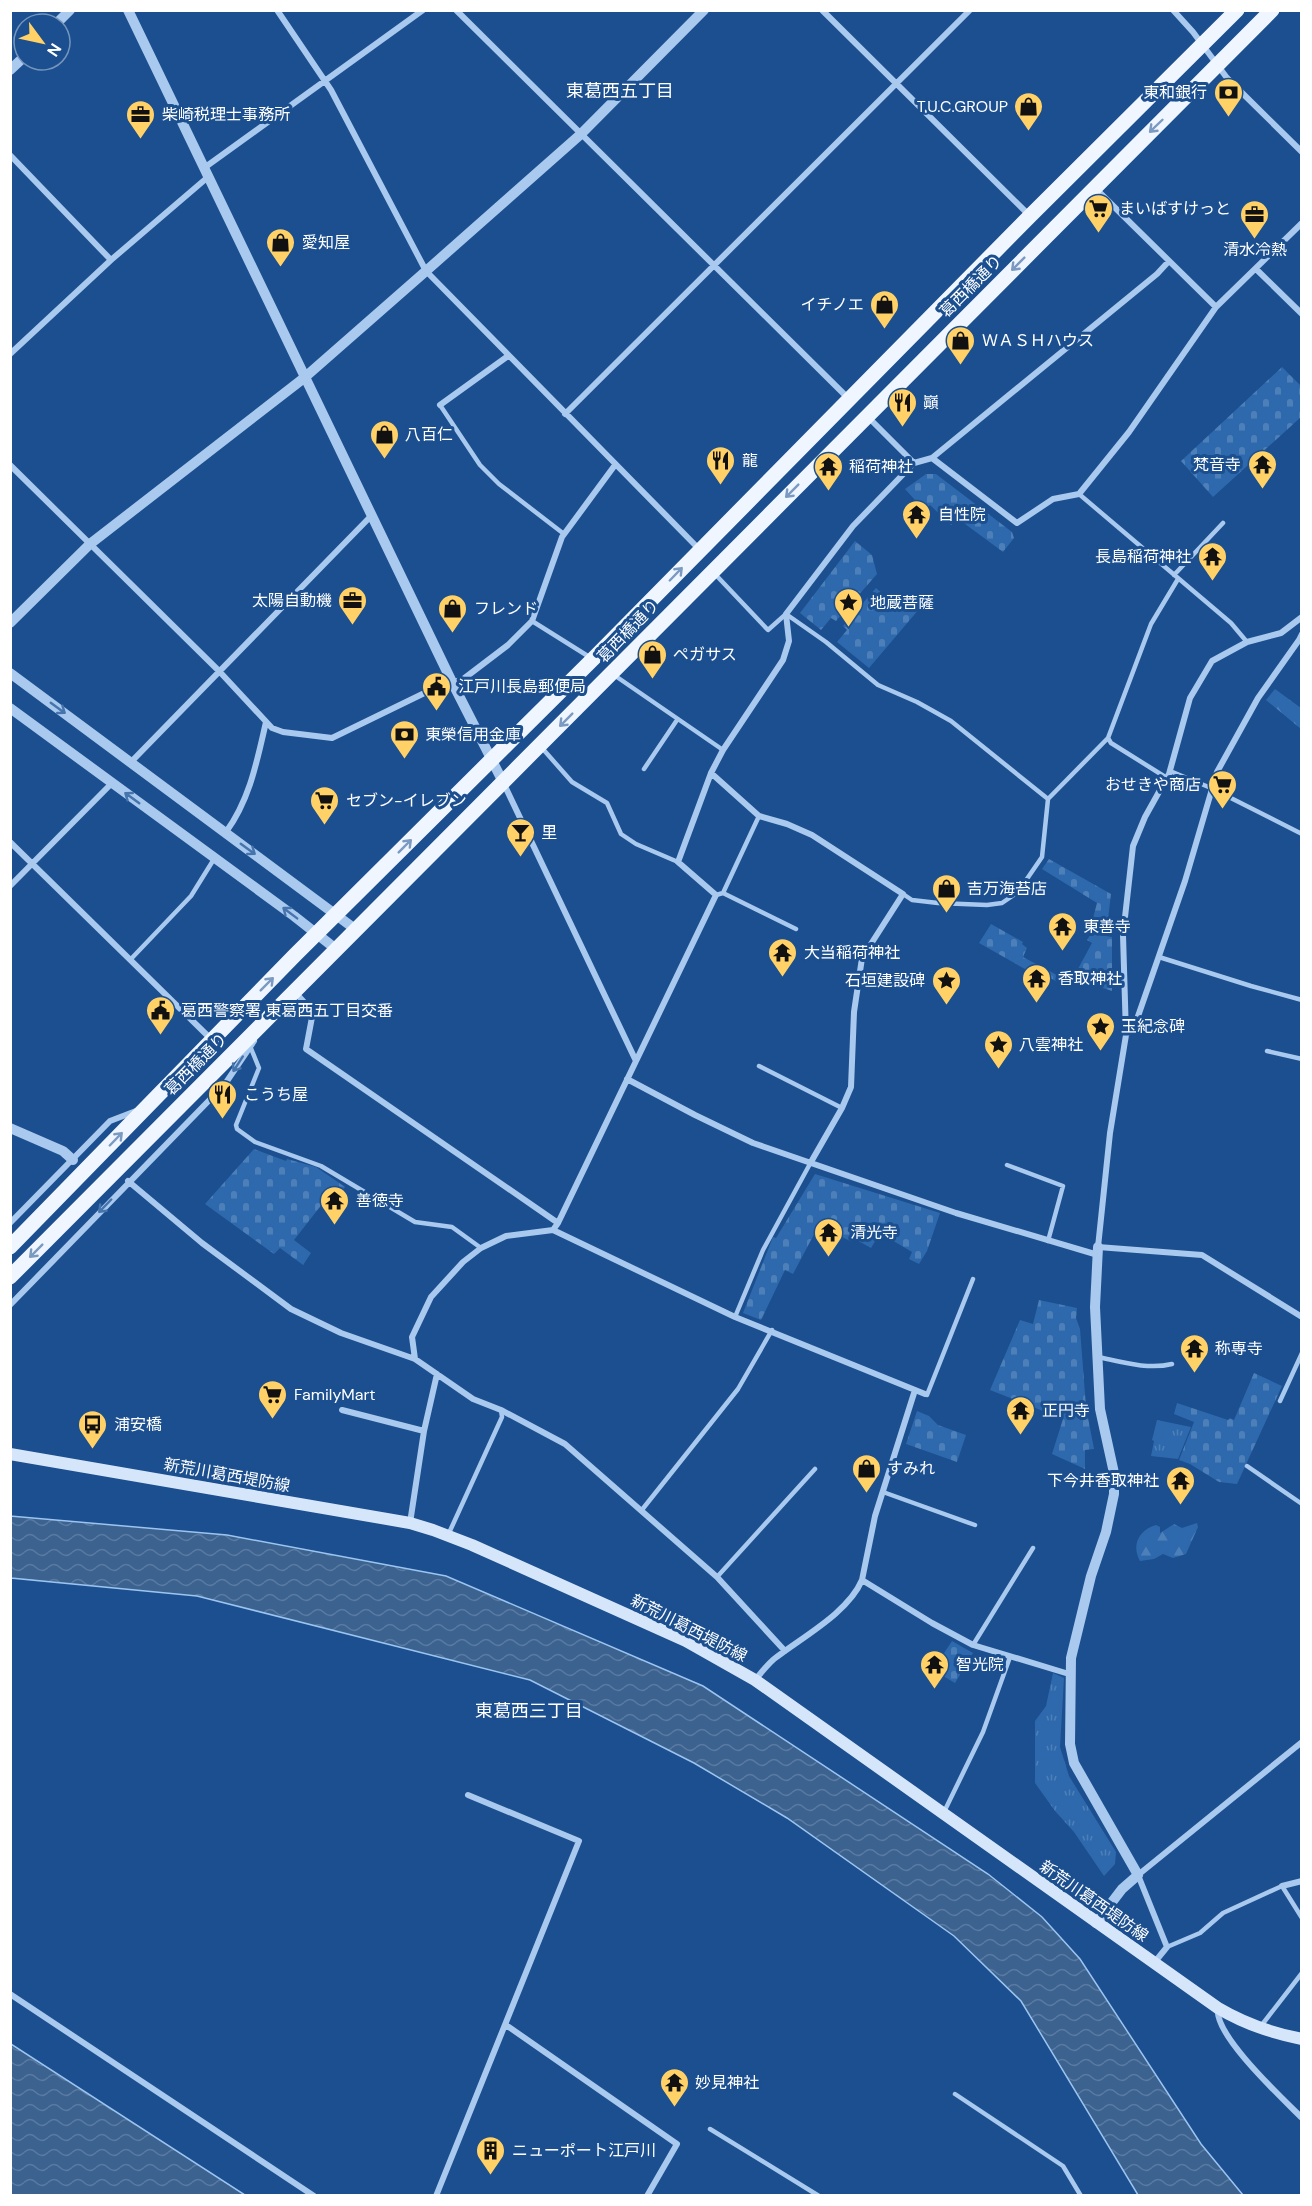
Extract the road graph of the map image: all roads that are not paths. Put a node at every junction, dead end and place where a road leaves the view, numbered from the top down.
1 (128, 10) edge
2 (278, 10) edge
3 (423, 10) edge
4 (456, 10) edge
5 (704, 10) edge
6 (822, 10) edge
7 (970, 10) edge
8 (1173, 10) edge
9 (1237, 10) edge
10 (1272, 10) edge
11 (1203, 44) junction
12 (1218, 66) junction
13 (324, 82) junction
14 (896, 84) junction
15 (581, 134) junction
16 (1302, 152) edge
17 (10, 155) edge
18 (206, 173) junction
19 (1094, 187) junction
20 (1030, 216) junction
21 (1302, 223) edge
22 (111, 260) junction
23 (1170, 261) junction
24 (715, 266) junction
25 (1256, 269) junction
26 (426, 271) junction
27 (1215, 307) junction
28 (1302, 314) edge
29 (10, 354) edge
30 (508, 356) junction
31 (304, 378) junction
32 (849, 400) junction
33 (440, 405) joint
34 (565, 414) junction
35 (866, 416) junction
36 (932, 458) junction
37 (914, 463) junction
38 (10, 465) edge
39 (615, 465) junction
40 (1079, 494) junction
41 (372, 515) junction
42 (1223, 523) dead end
43 (564, 534) junction
44 (90, 544) junction
45 (700, 550) junction
46 (712, 571) junction
47 (1176, 577) junction
48 (786, 614) junction
49 (1302, 617) edge
50 (532, 621) junction
51 (10, 623) edge
52 (1302, 634) edge
53 (1247, 642) junction
54 (593, 659) junction
55 (219, 671) junction
56 (10, 673) edge
57 (612, 673) junction
58 (452, 682) junction
59 (10, 708) edge
60 (677, 720) junction
61 (266, 722) junction
62 (1108, 738) junction
63 (540, 746) junction
64 (723, 750) junction
65 (492, 760) junction
66 (131, 762) junction
67 (644, 769) dead end
68 (711, 773) junction
69 (1168, 774) junction
70 (503, 782) junction
71 (112, 783) junction
72 (1211, 788) junction
73 (1048, 800) junction
74 (759, 816) junction
75 (226, 832) junction
76 (1302, 834) edge
77 (10, 842) edge
78 (215, 858) junction
79 (678, 862) junction
80 (32, 863) junction
81 (10, 886) edge
82 (719, 894) junction
83 (903, 894) junction
84 (336, 914) junction
85 (355, 929) junction
86 (796, 929) dead end
87 (317, 934) junction
88 (336, 949) junction
89 (1159, 957) junction
90 (130, 960) junction
91 (294, 991) junction
92 (1302, 1000) edge
93 (270, 1015) junction
94 (1126, 1035) junction
95 (212, 1040) junction
96 (250, 1046) junction
97 (1267, 1051) dead end
98 (1302, 1059) edge
99 (636, 1061) junction
100 (759, 1066) dead end
101 (627, 1079) junction
102 (146, 1108) junction
103 (842, 1108) junction
104 (10, 1128) edge
105 (73, 1160) junction
106 (811, 1162) junction
107 (1007, 1165) dead end
108 (128, 1181) junction
109 (10, 1223) edge
110 (558, 1223) junction
111 (553, 1230) junction
112 (1048, 1241) junction
113 (10, 1247) edge
114 (481, 1248) junction
115 (1098, 1251) junction
116 (10, 1277) edge
117 (973, 1279) dead end
118 (10, 1305) edge
119 (735, 1317) junction
120 (1301, 1317) edge
121 (772, 1330) junction
122 (1302, 1353) edge
123 (1098, 1358) junction
124 (415, 1359) junction
125 (1172, 1364) dead end
126 (436, 1374) junction
127 (915, 1390) junction
128 (925, 1394) joint
129 (1280, 1401) dead end
130 (342, 1410) dead end
131 (501, 1410) junction
132 (424, 1431) junction
133 (10, 1454) edge
134 (1247, 1466) dead end
135 (814, 1469) dead end
136 (883, 1492) junction
137 (1302, 1504) edge
138 (641, 1511) junction
139 (410, 1523) junction
140 (975, 1525) dead end
141 (448, 1536) junction
142 (1032, 1548) dead end
143 (717, 1577) junction
144 (862, 1580) junction
145 (973, 1645) junction
146 (785, 1651) junction
147 (1010, 1657) junction
148 (1069, 1674) junction
149 (755, 1680) junction
150 (1302, 1742) edge
151 (468, 1795) dead end
152 (943, 1815) junction
153 (1138, 1875) junction
154 (1302, 1881) edge
155 (1282, 1886) junction
156 (1302, 1918) edge
157 (1096, 1923) junction
158 (1167, 1947) junction
159 (1153, 1964) junction
160 (1302, 1973) edge
161 (10, 1994) edge
162 (1218, 2008) junction
163 (506, 2025) junction
164 (1260, 2028) junction
165 (1302, 2039) edge
166 (955, 2094) dead end
167 (1302, 2118) edge
168 (710, 2129) dead end
169 (314, 2196) edge
170 (436, 2196) edge
171 (647, 2196) edge
172 (819, 2196) edge
173 (1081, 2196) edge

1 - 18 street
2 - 13 street
3 - 13 street
4 - 15 street
5 - 15 street
6 - 14 street
7 - 14 street
8 - 11 street
9 - 11 main road, 葛西橋通り
10 - 12 main road, 葛西橋通り
11 - 12 street
11 - 20 main road, 葛西橋通り
12 - 16 street
12 -> 19 main road, 葛西橋通り
13 - 18 street
13 - 26 street
14 - 20 street
14 - 24 street
15 - 24 street
15 - 26 street
17 - 22 street
18 - 22 street
18 - 31 street
19 - 23 street
19 -> 35 main road, 葛西橋通り
20 - 32 main road, 葛西橋通り
21 - 25 street
22 - 29 street
23 - 27 street
23 - 36 street
24 - 32 street
24 - 34 street
25 - 27 street
25 - 28 street
26 - 30 street
26 - 31 street
27 - 40 street
30 - 33 street
30 - 34 street
31 - 41 street
31 - 44 street
32 - 45 main road, 葛西橋通り
33 - 43 lane
34 - 39 street
35 - 37 street
35 -> 46 main road, 葛西橋通り
36 - 37 street
36 - 40 street
37 - 48 street
38 - 44 street
39 - 43 street
39 - 45 street
40 - 47 lane
41 - 55 street
41 - 58 street
42 - 47 lane
43 - 50 street
44 - 51 street
44 - 55 street
54 -> 45 main road, 葛西橋通り
46 - 48 lane
46 - 57 main road, 葛西橋通り
47 - 53 lane
47 - 62 lane
48 - 64 street
48 - 73 lane
49 - 53 street
50 - 54 lane
50 - 58 street
52 - 72 street
53 - 69 street
54 - 65 main road, 葛西橋通り
55 - 61 street
55 - 66 street
56 -> 66 street
57 - 60 lane
57 -> 63 main road, 葛西橋通り
58 - 61 street
58 - 65 street
59 - 71 street
60 - 64 lane
60 - 67 lane
61 - 75 street
62 - 69 lane
62 - 73 lane
63 - 70 main road, 葛西橋通り
63 - 79 lane
64 - 68 street
65 - 70 street
84 -> 65 main road, 葛西橋通り
66 - 75 street
68 - 74 street
68 - 79 street
69 - 72 lane
69 - 94 street
70 - 85 main road, 葛西橋通り
70 - 99 street
78 -> 71 street
71 - 80 street
72 - 76 lane
72 - 89 street
73 - 83 lane
74 - 82 lane
74 - 83 street
75 -> 84 street
77 - 80 street
87 -> 78 street
78 - 90 lane
79 - 82 street
80 - 81 street
80 - 90 street
82 - 86 lane
82 - 99 street
83 - 103 street
84 - 85 street
84 - 87 main road, 葛西橋通り
85 - 88 main road, 葛西橋通り
87 - 88 street
95 -> 87 main road, 葛西橋通り
88 - 91 main road, 葛西橋通り
89 - 92 lane
89 - 94 street
90 - 95 street
91 - 93 main road, 葛西橋通り
91 - 110 street
93 - 96 street
93 -> 116 main road, 葛西橋通り
94 - 115 street
95 - 102 main road, 葛西橋通り
96 -> 108 street
96 - 114 lane
97 - 98 lane
99 - 101 street
100 - 103 lane
101 - 106 street
101 - 110 street
102 - 105 street
113 -> 102 main road, 葛西橋通り
103 - 106 street
104 - 105 street
105 - 109 street
106 - 112 street
106 - 119 lane
107 - 112 lane
108 -> 118 street
108 - 124 street
110 - 111 street
111 - 114 street
111 - 119 street
112 - 115 street
114 - 124 street
115 - 120 street
115 - 123 street
117 - 128 lane
119 - 121 street
121 - 127 street
121 - 138 lane
122 - 129 lane
123 - 125 lane
123 - 148 street
124 - 126 street
126 - 131 street
126 - 132 street
127 - 128 street
127 - 136 street
130 - 132 street
131 - 138 street
131 - 141 lane
132 - 139 street
133 - 139 main road, 新荒川葛西堤防線
134 - 137 lane
135 - 143 lane
136 - 140 lane
136 - 144 street
138 - 143 street
139 - 141 main road, 新荒川葛西堤防線
141 - 149 main road, 新荒川葛西堤防線
142 - 145 lane
143 - 146 street
144 - 145 street
144 - 146 street
145 - 147 street
146 - 149 street
147 - 148 street
147 - 152 lane
148 - 153 street
149 - 152 main road, 新荒川葛西堤防線
150 - 153 street
151 - 163 street
152 - 157 main road, 新荒川葛西堤防線
153 - 157 street
153 - 158 street
154 - 155 street
155 - 156 lane
155 - 158 lane
157 - 159 main road, 新荒川葛西堤防線
158 - 159 street
159 - 162 main road, 新荒川葛西堤防線
160 - 164 lane
161 - 169 street
162 - 164 main road, 新荒川葛西堤防線
162 - 167 street
163 - 170 street
163 - 171 street
164 - 165 main road, 新荒川葛西堤防線
166 - 173 lane
168 - 172 lane

